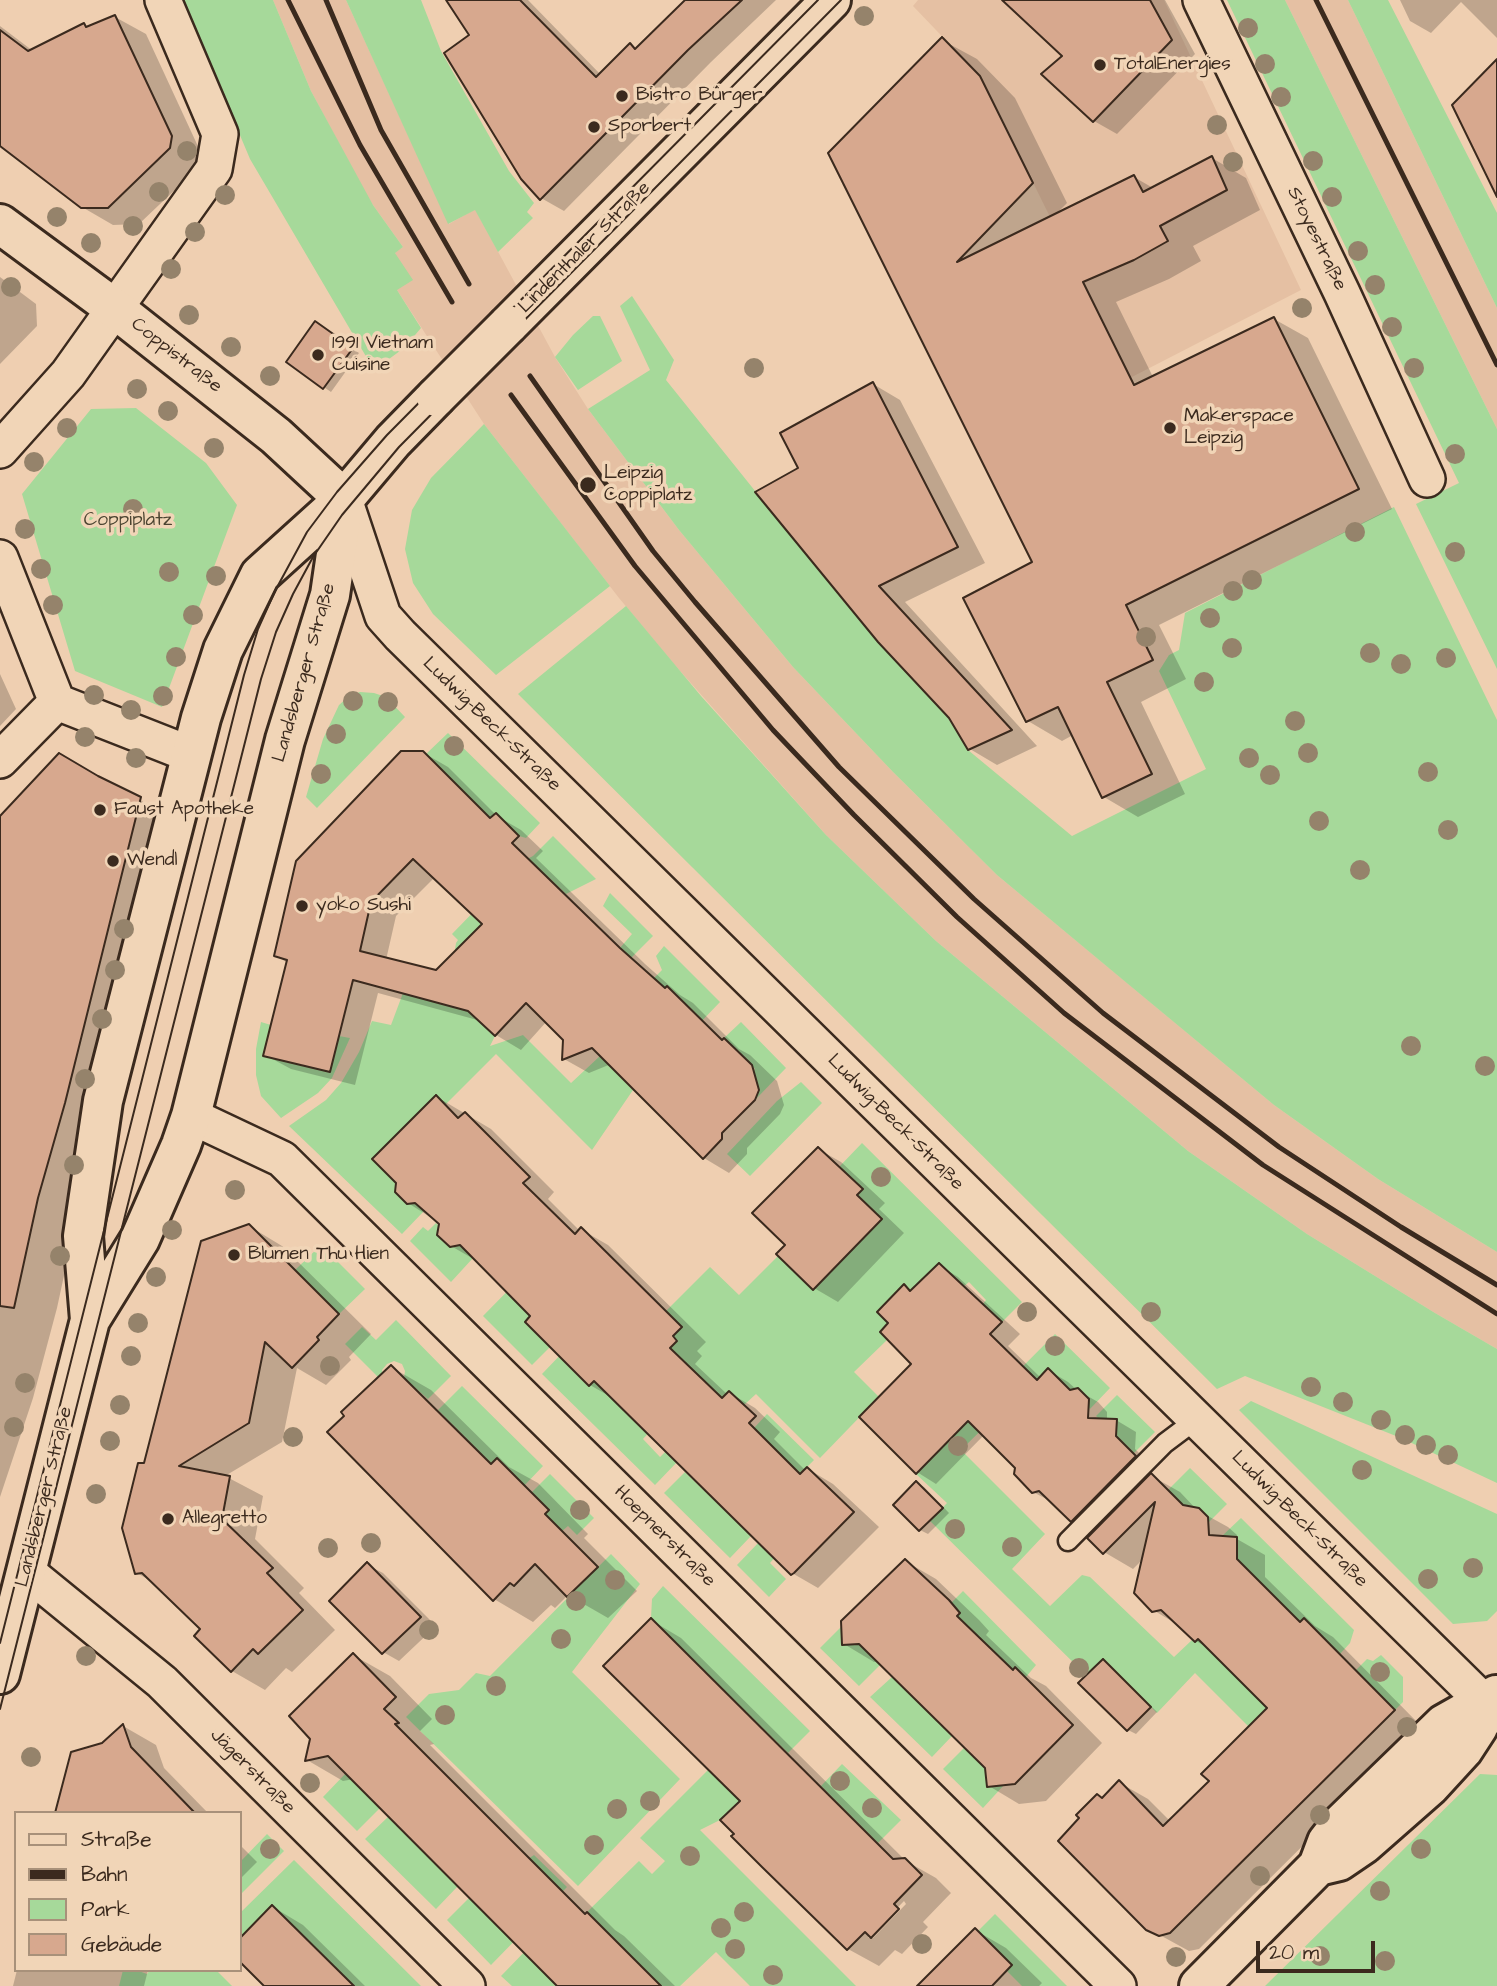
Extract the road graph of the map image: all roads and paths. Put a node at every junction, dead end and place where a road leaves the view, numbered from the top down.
1 (163, 0) edge
2 (831, 0) edge
3 (1201, 0) edge
4 (0, 224) edge
5 (114, 307) junction
6 (0, 450) edge
7 (1427, 479) dead end
8 (344, 499) junction
9 (0, 558) edge
10 (57, 702) junction
11 (192, 755) junction
12 (0, 760) edge
13 (191, 1116) junction
14 (90, 1320) junction
15 (1197, 1419) junction
16 (1068, 1541) dead end
17 (26, 1571) junction
18 (0, 1674) edge
19 (1494, 1704) edge
20 (467, 1986) edge
21 (1118, 1986) edge
22 (1199, 1986) edge

1 - 5 street
2 - 8 main road, Lindenthaler Straße, bridge
3 - 7 street, Stoyestraße
4 - 5 main road, Coppistraße
5 - 6 street
5 - 8 main road, Coppistraße
8 - 11 main road, Landsberger Straße
8 - 13 main road, Landsberger Straße
8 - 15 street, Ludwig-Beck-Straße
9 - 10 street
10 - 11 street
10 - 12 street
11 - 14 main road, Landsberger Straße
13 - 14 main road, Landsberger Straße
13 - 21 street, Hoepnerstraße
14 - 17 main road, Landsberger Straße
15 - 16 lane
15 - 19 street, Ludwig-Beck-Straße
17 - 18 main road, Landsberger Straße
17 - 20 street, Jägerstraße
19 - 22 main road

